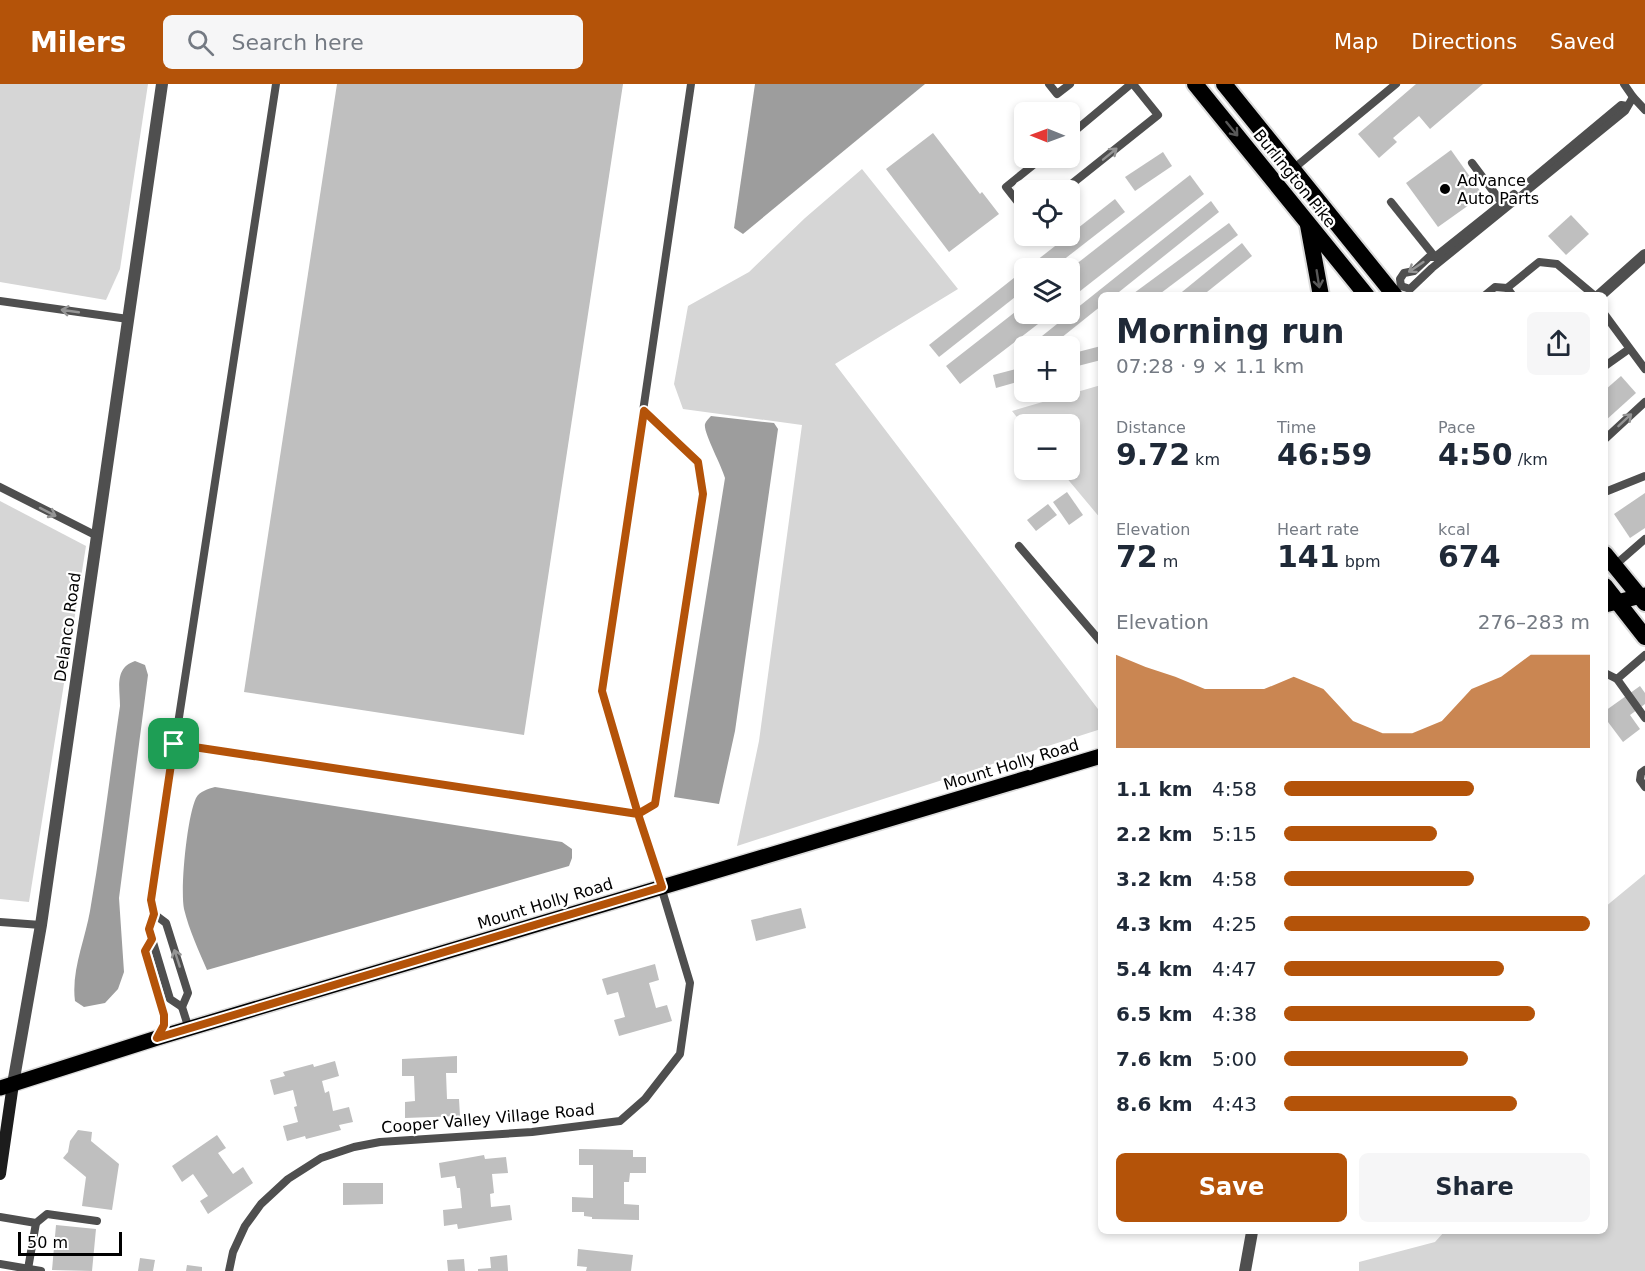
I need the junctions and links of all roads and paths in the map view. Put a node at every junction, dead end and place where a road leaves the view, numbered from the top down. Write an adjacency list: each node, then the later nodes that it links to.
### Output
1 (162, 84): 37 (street, Delanco Road)
2 (276, 84): 59 (lane)
3 (691, 84): 42 (lane, Cooper Valley Village Road)
4 (1049, 84): 5 (lane)
5 (1070, 84)
6 (1132, 84): 14 (lane); 19 (lane, one-way to 6)
7 (1195, 84): 24 (highway, Burlington Pike, one-way to 24)
8 (1225, 84): 17 (highway, Burlington Pike)
9 (1396, 84): 17 (lane)
10 (1624, 84): 11 (lane)
11 (1633, 97): 12 (lane); 13 (lane)
12 (1627, 106): 23 (lane); 28 (lane)
13 (1645, 110)
14 (1080, 127)
15 (1472, 163): 23 (lane)
16 (1030, 168): 18 (lane)
17 (1293, 169): 28 (highway, Burlington Pike)
18 (1015, 180)
19 (1077, 180)
20 (1014, 181): 21 (lane)
21 (1014, 197)
22 (1391, 202): 26 (lane)
23 (1502, 203): 26 (lane)
24 (1307, 221): 29 (highway, one-way to 29); 30 (highway, Burlington Pike)
25 (1645, 255): 34 (street)
26 (1435, 257): 28 (lane, one-way to 28)
27 (1507, 288): 31 (lane); 32 (lane); 33 (lane)
28 (1396, 291)
29 (1320, 292)
30 (1364, 292)
31 (1489, 292)
32 (1510, 292)
33 (1592, 292)
34 (1602, 292)
35 (0, 301): 37 (lane, one-way to 35)
36 (1608, 319): 38 (lane)
37 (128, 320): 47 (street, Delanco Road)
38 (1629, 349): 39 (lane); 40 (lane)
39 (1608, 364)
40 (1645, 369)
41 (1645, 402): 43 (lane, one-way to 41)
42 (644, 411): 63 (lane, Cooper Valley Village Road); 63 (lane)
43 (1608, 435)
44 (1645, 476): 46 (lane)
45 (0, 487): 47 (lane, one-way to 47)
46 (1608, 491)
47 (97, 536): 67 (street, Delanco Road)
48 (1645, 539): 50 (lane)
49 (1019, 546): 54 (lane)
50 (1610, 560): 51 (highway)
51 (1643, 598): 52 (main road)
52 (1611, 603): 53 (highway)
53 (1645, 637)
54 (1098, 638)
55 (1645, 655): 57 (lane)
56 (1608, 674): 57 (lane)
57 (1617, 679): 58 (lane)
58 (1645, 718)
59 (174, 744): 63 (lane); 65 (lane)
60 (1098, 757): 64 (main road, Mount Holly Road)
61 (1645, 770): 62 (lane)
62 (1645, 787)
63 (638, 814): 64 (lane, Cooper Valley Village Road)
64 (662, 887): 70 (main road, Mount Holly Road); 81 (lane, Cooper Valley Village Road)
65 (154, 914): 68 (lane); 69 (lane, one-way to 65)
66 (0, 922): 67 (lane)
67 (41, 925): 72 (street, Delanco Road)
68 (152, 939): 69 (lane); 71 (lane)
69 (182, 1007): 70 (lane)
70 (189, 1029): 71 (main road, Mount Holly Road)
71 (157, 1038): 72 (main road, Mount Holly Road)
72 (7, 1086): 73 (main road, Delanco Road)
73 (0, 1173)
74 (0, 1217): 76 (lane)
75 (97, 1221): 76 (lane)
76 (36, 1223): 79 (lane)
77 (1252, 1234): 82 (street)
78 (0, 1264): 79 (lane)
79 (28, 1269): 80 (lane)
80 (41, 1271)
81 (229, 1271)
82 (1245, 1271)

